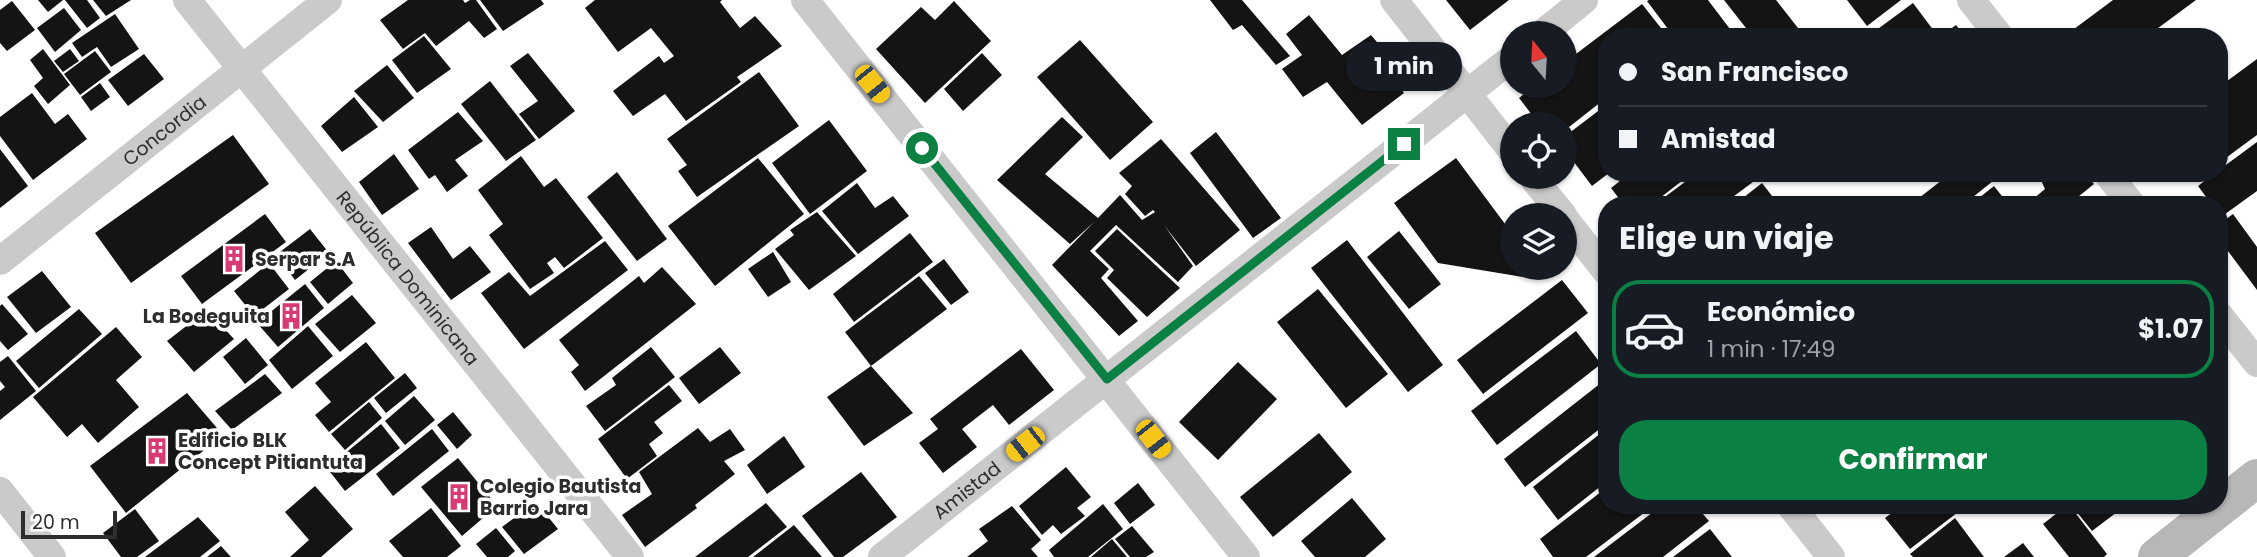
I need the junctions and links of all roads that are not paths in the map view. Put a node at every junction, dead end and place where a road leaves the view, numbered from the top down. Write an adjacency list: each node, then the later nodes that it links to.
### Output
1 (187, 0): 10 (street, República Dominicana)
2 (328, 0): 10 (street, Concordia)
3 (805, 0): 22 (street)
4 (1394, 0): 11 (street)
5 (1584, 0): 7 (street)
6 (1971, 0): 8 (street)
7 (1558, 21)
8 (1993, 28)
9 (1500, 68): 11 (street, Amistad)
10 (242, 69): 18 (street, Concordia); 29 (street, República Dominicana)
11 (1468, 94): 12 (street); 22 (street, Amistad)
12 (1500, 135)
13 (2114, 182): 15 (street)
14 (1542, 189): 16 (street)
15 (2125, 196)
16 (1553, 203)
17 (1577, 233): 19 (street)
18 (0, 261)
19 (1598, 261)
20 (2228, 326): 21 (street)
21 (2257, 363)
22 (1107, 379): 30 (street, Amistad); 31 (street)
23 (2257, 478): 25 (street)
24 (0, 491): 28 (street)
25 (2228, 501)
26 (1797, 514): 32 (street)
27 (2211, 514): 33 (street)
28 (52, 557)
29 (630, 557)
30 (882, 557)
31 (1246, 557)
32 (1831, 557)
33 (2157, 557)

